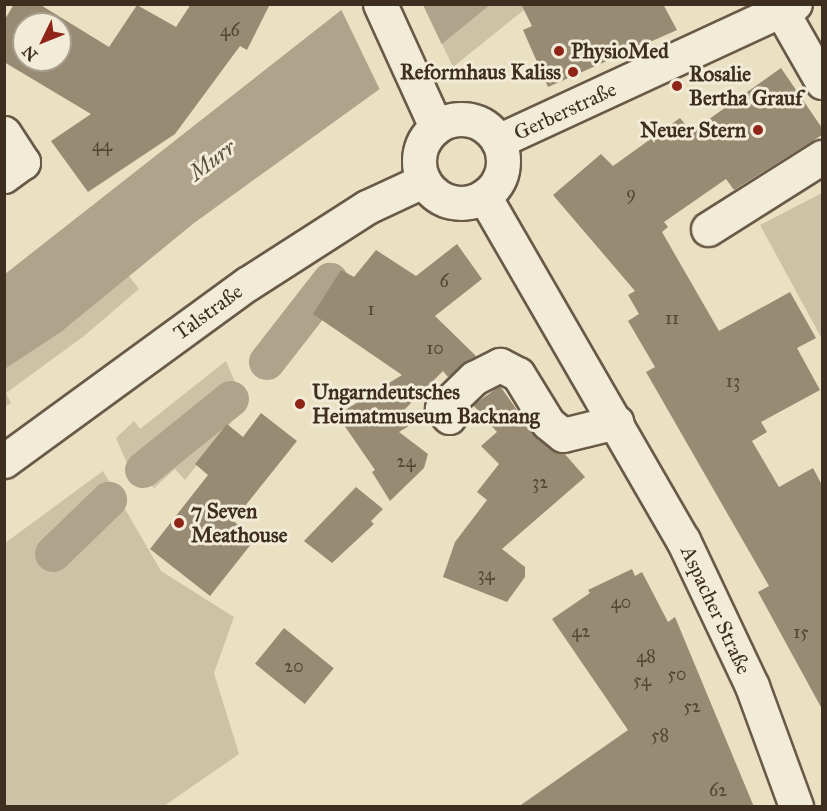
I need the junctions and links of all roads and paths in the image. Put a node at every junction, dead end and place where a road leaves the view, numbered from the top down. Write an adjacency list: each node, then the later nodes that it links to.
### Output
1 (380, 4): 4 (street)
2 (788, 7): 3 (street); 6 (street, Gerberstraße)
3 (822, 82)
4 (436, 127): 6 (street); 9 (street)
5 (4, 133): 8 (street)
6 (498, 141): 10 (street)
7 (822, 157): 11 (street)
8 (4, 176)
9 (423, 181): 10 (street); 14 (street, Talstraße)
10 (484, 196): 13 (street, Aspacher Straße)
11 (708, 229)
12 (445, 413): 13 (street)
13 (616, 422): 15 (street, Aspacher Straße)
14 (4, 461)
15 (796, 807)

